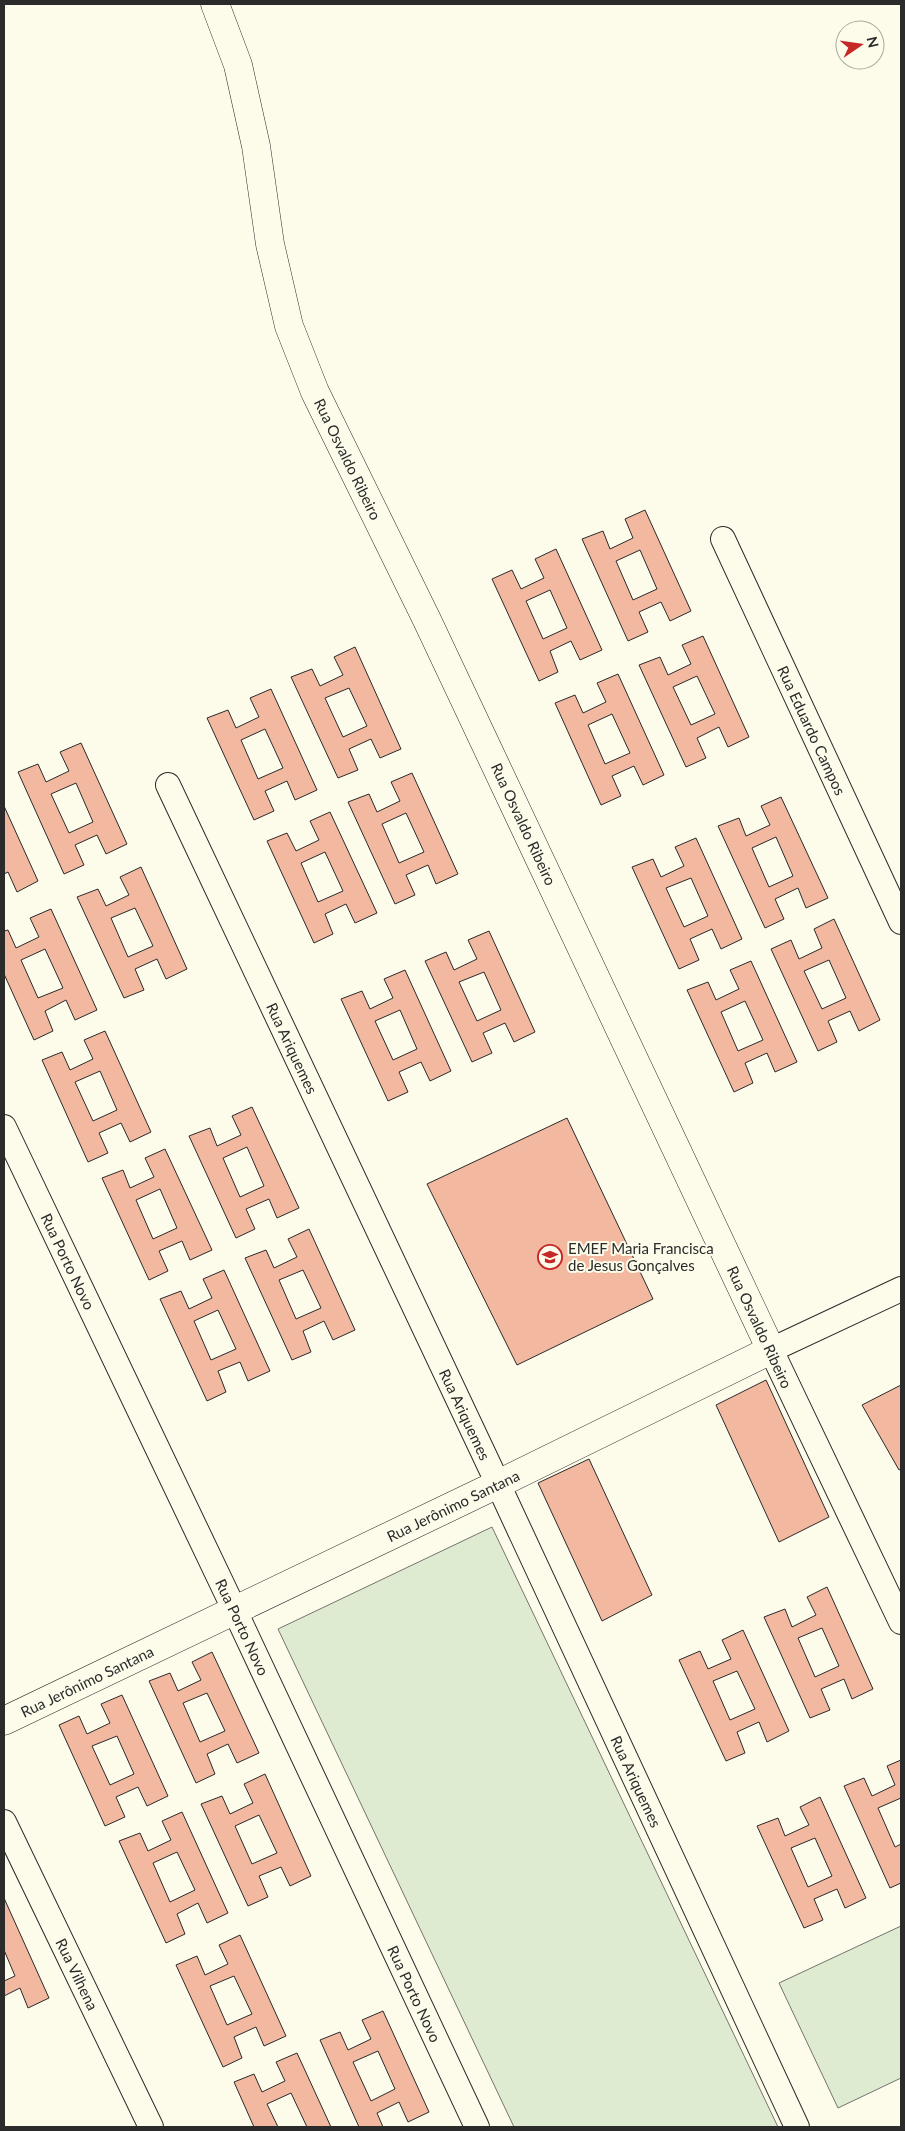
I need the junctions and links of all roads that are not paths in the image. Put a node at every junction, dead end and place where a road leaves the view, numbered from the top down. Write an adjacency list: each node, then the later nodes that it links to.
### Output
1 (215, 4): 7 (street, Rua Osvaldo Ribeiro)
2 (723, 539): 4 (street, Rua Eduardo Campos)
3 (168, 785): 8 (street, Rua Ariquemes)
4 (901, 922)
5 (4, 1127): 9 (street, Rua Porto Novo)
6 (901, 1289): 7 (street, Rua Jerônimo Santana)
7 (771, 1350): 8 (street, Rua Jerônimo Santana); 10 (street, Rua Osvaldo Ribeiro)
8 (498, 1484): 9 (street, Rua Jerônimo Santana); 15 (street, Rua Ariquemes)
9 (235, 1611): 11 (street, Rua Jerônimo Santana); 14 (street, Rua Porto Novo)
10 (901, 1622)
11 (4, 1721)
12 (4, 1822): 13 (street, Rua Vilhena)
13 (151, 2127)
14 (477, 2127)
15 (797, 2127)

